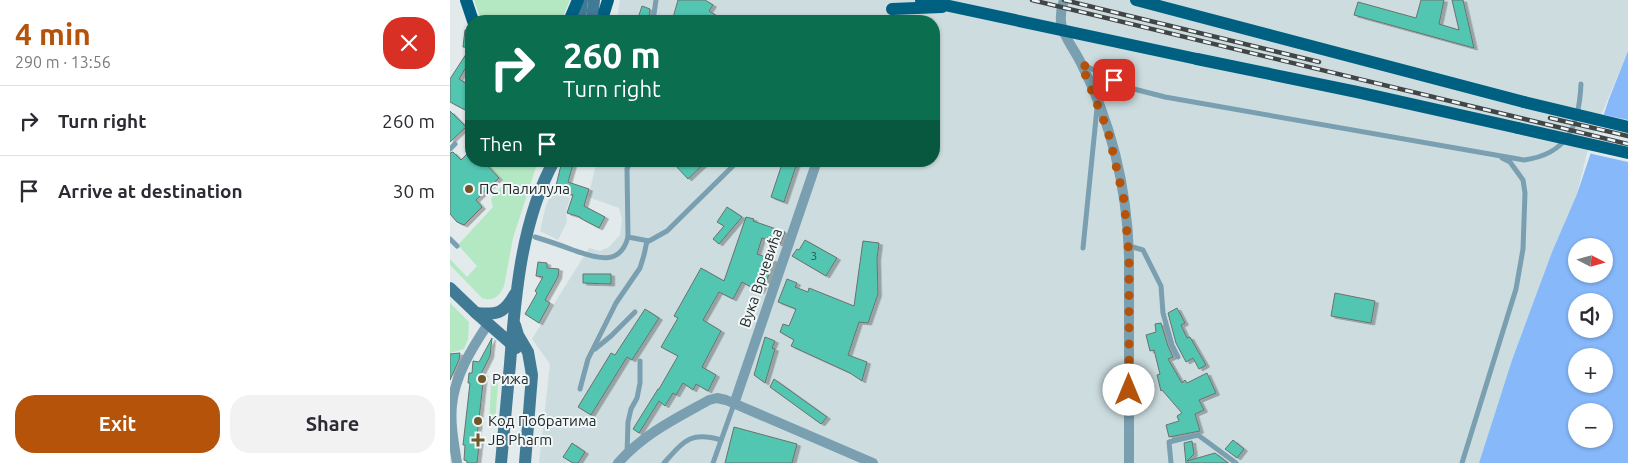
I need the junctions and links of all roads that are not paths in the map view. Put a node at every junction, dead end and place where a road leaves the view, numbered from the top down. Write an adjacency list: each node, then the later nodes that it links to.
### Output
1 (466, 0): 12 (main road)
2 (578, 0): 13 (main road)
3 (582, 0): 14 (main road)
4 (594, 0): 15 (main road)
5 (607, 0): 16 (main road)
6 (656, 0): 17 (lane)
7 (921, 0): 10 (main road, bridge)
8 (1064, 0): 18 (street)
9 (1136, 0): 21 (main road, bridge)
10 (954, 7): 11 (main road, bridge); 24 (main road, bridge)
11 (892, 9)
12 (471, 15)
13 (572, 15)
14 (581, 15)
15 (593, 15)
16 (603, 15)
17 (654, 15)
18 (1081, 64): 20 (street); 25 (lane)
19 (1581, 84): 25 (lane)
20 (1098, 102): 35 (street); 36 (lane)
21 (1628, 127)
22 (455, 144): 23 (lane)
23 (450, 149)
24 (1628, 154)
25 (1500, 156): 63 (lane)
26 (550, 167): 30 (main road)
27 (628, 167): 31 (lane)
28 (732, 167): 33 (lane)
29 (815, 167): 49 (street, Вука Врчевића)
30 (531, 235): 31 (lane); 38 (main road)
31 (628, 237): 33 (lane)
32 (450, 239): 34 (lane)
33 (647, 241): 44 (lane)
34 (456, 246)
35 (1129, 246): 45 (lane); 60 (street)
36 (1083, 248)
37 (450, 288): 40 (main road)
38 (517, 290): 40 (main road); 41 (main road)
39 (635, 312): 44 (lane)
40 (476, 313): 42 (main road)
41 (514, 320): 43 (main road); 47 (main road)
42 (488, 324): 43 (main road); 50 (street)
43 (512, 344): 47 (main road); 54 (main road)
44 (592, 351): 48 (lane)
45 (1178, 357)
46 (640, 362): 52 (lane)
47 (531, 364): 55 (main road)
48 (580, 389)
49 (734, 404): 51 (lane); 52 (street); 59 (street)
50 (452, 436): 53 (street)
51 (721, 440): 57 (lane); 58 (lane)
52 (627, 453): 56 (street)
53 (457, 463)
54 (501, 463)
55 (525, 463)
56 (618, 463)
57 (664, 463)
58 (713, 463)
59 (872, 463)
60 (1129, 463)
61 (1171, 463): 62 (lane)
62 (1236, 463)
63 (1462, 463)

